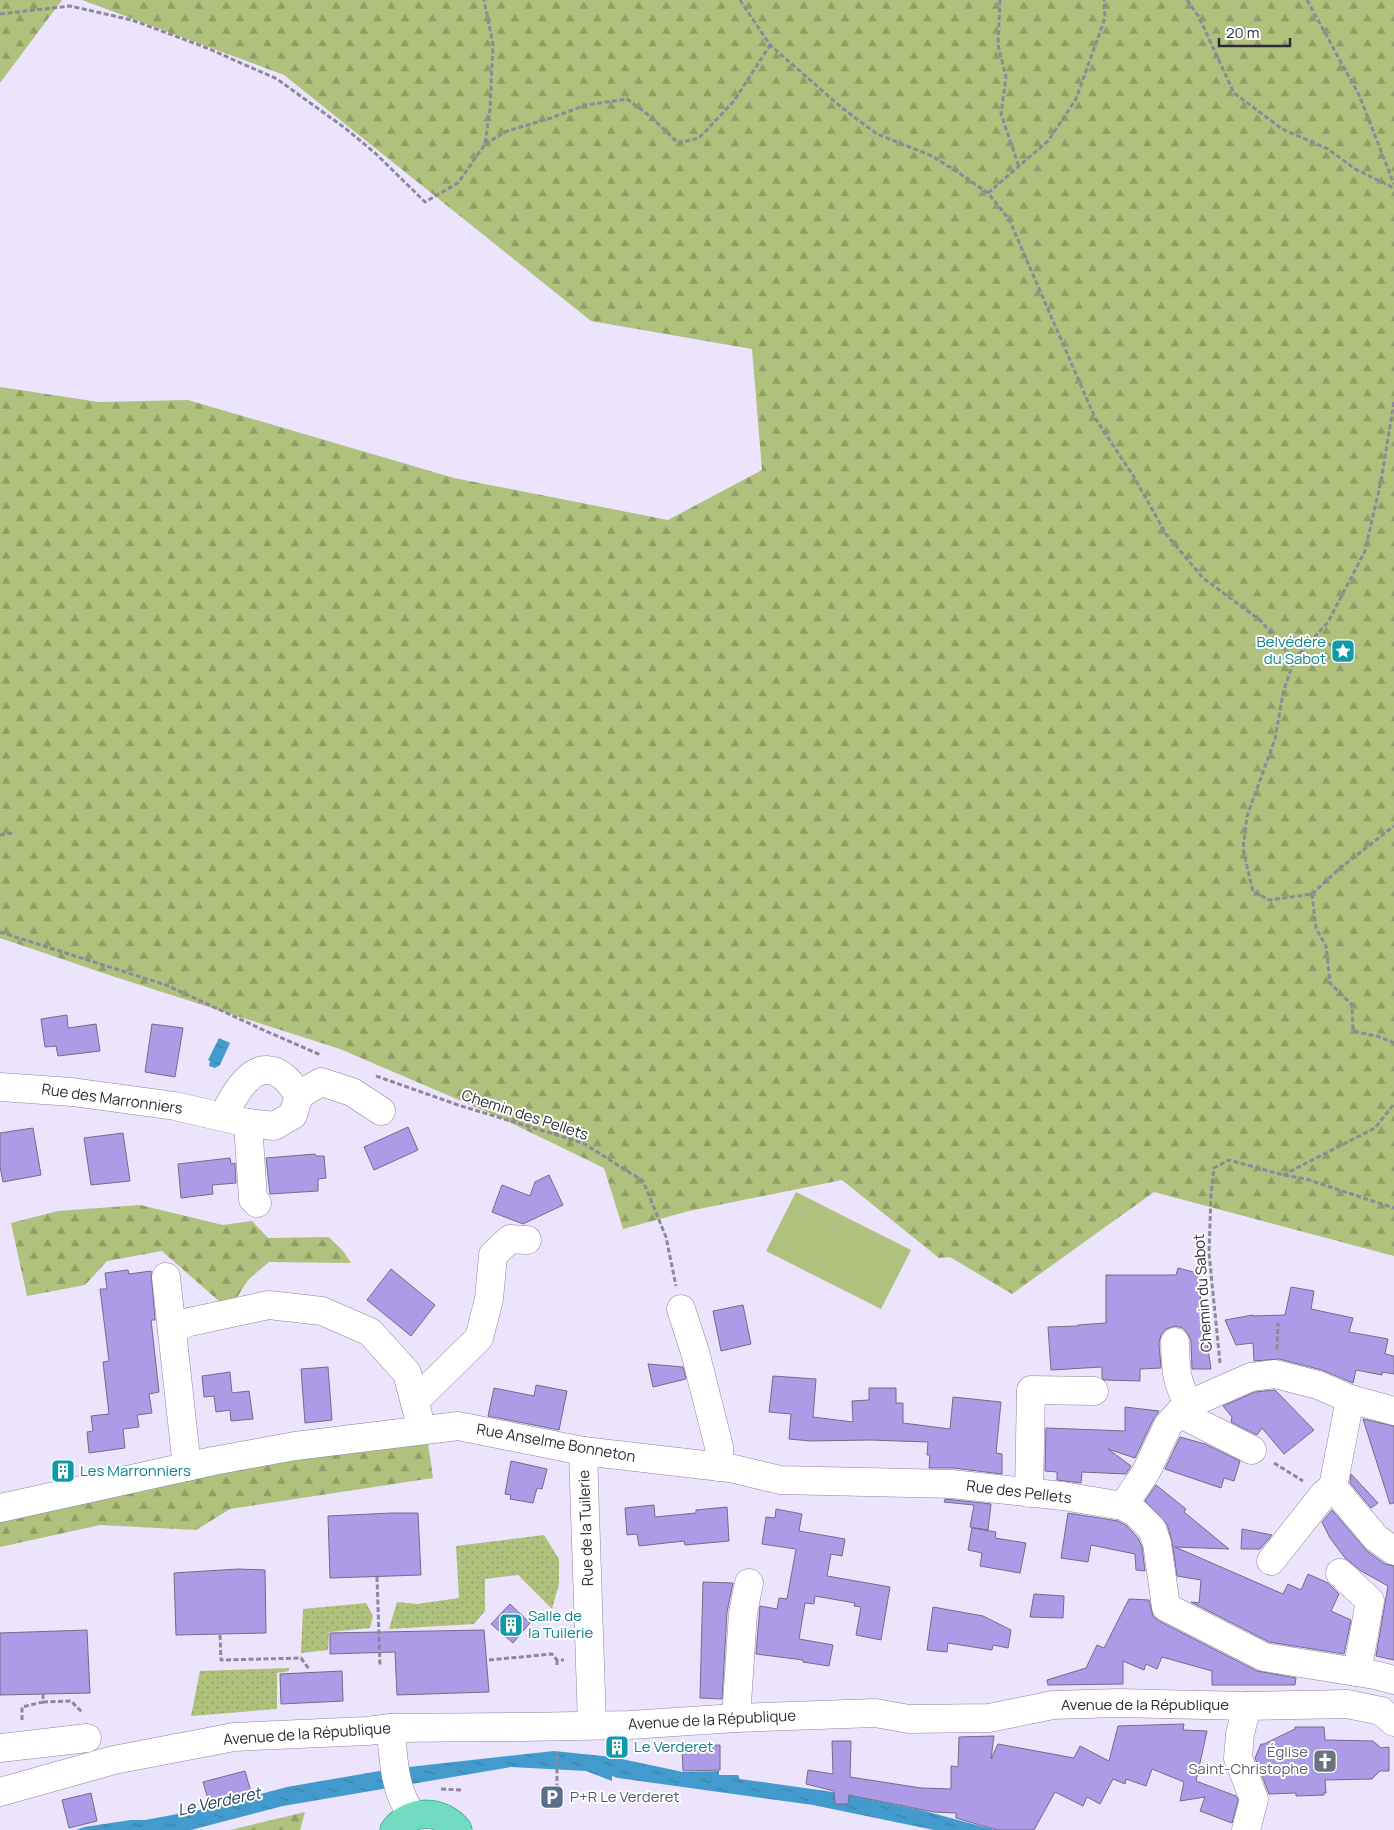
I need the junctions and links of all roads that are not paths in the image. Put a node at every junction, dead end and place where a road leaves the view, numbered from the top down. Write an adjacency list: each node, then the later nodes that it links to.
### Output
1 (317, 1079): 3 (street); 4 (street, Rue des Marronniers); 4 (street)
2 (0, 1087): 4 (street, Rue des Marronniers)
3 (381, 1112)
4 (235, 1120): 5 (street)
5 (257, 1203)
6 (527, 1240): 13 (street)
7 (166, 1277): 9 (street)
8 (681, 1309): 20 (street)
9 (172, 1330): 13 (street); 19 (street)
10 (1175, 1342): 14 (street)
11 (1094, 1391): 22 (street)
12 (1350, 1399): 14 (street); 15 (street); 21 (street)
13 (415, 1401): 16 (street)
14 (1184, 1409): 17 (street); 23 (street)
15 (1394, 1411)
16 (422, 1430): 18 (street, Rue Anselme Bonneton); 19 (street, Rue Anselme Bonneton)
17 (1252, 1450)
18 (583, 1451): 20 (street, Rue Anselme Bonneton); 34 (street, Rue de la Tuilerie)
19 (187, 1467): 24 (street, Rue Anselme Bonneton)
20 (720, 1467): 22 (street, Rue des Pellets)
21 (1320, 1485): 25 (street); 26 (street)
22 (1029, 1493): 23 (street, Rue des Pellets)
23 (1123, 1506): 29 (street, Rue des Pellets)
24 (0, 1508)
25 (1394, 1551)
26 (1271, 1561)
27 (1340, 1573): 29 (street)
28 (749, 1583): 33 (street)
29 (1357, 1672): 30 (street, Rue des Pellets)
30 (1394, 1682): 32 (street, Rue des Pellets)
31 (1247, 1706): 32 (street, Avenue de la République); 33 (street, Avenue de la République); 41 (street)
32 (1387, 1717)
33 (736, 1718): 34 (street, Avenue de la République)
34 (592, 1726): 35 (street, Avenue de la République)
35 (391, 1728): 38 (street, Avenue de la République); 39 (street)
36 (87, 1738): 37 (street)
37 (11, 1747)
38 (0, 1792)
39 (403, 1813): 40 (main road)
40 (458, 1830)
41 (1246, 1830)

